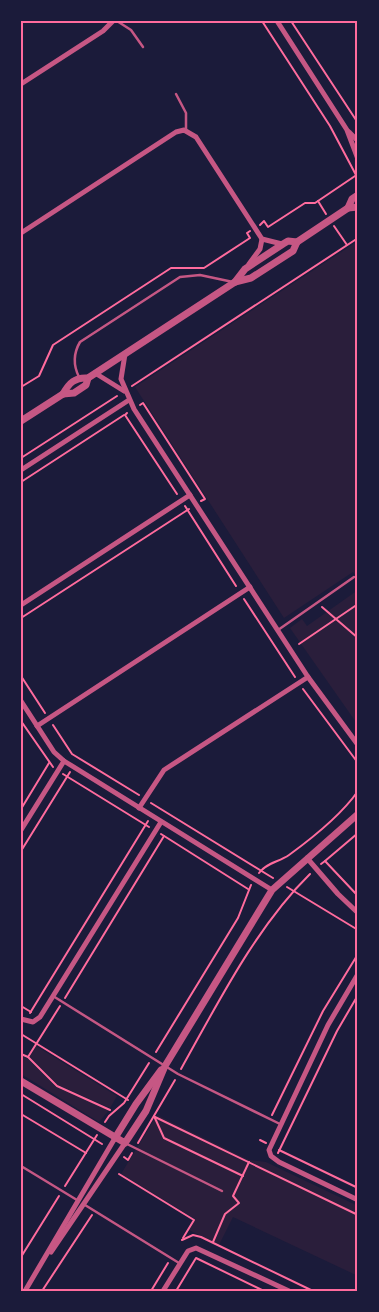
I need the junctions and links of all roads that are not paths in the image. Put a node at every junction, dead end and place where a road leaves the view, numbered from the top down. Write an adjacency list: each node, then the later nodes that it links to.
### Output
1 (115, 21): 3 (lane); 4 (street)
2 (277, 21): 7 (street)
3 (143, 48)
4 (21, 84)
5 (176, 94): 6 (lane)
6 (186, 130): 13 (street); 14 (street)
7 (347, 130): 8 (street); 9 (street)
8 (358, 141)
9 (358, 159)
10 (358, 195): 12 (street)
11 (358, 207): 12 (street)
12 (348, 208): 15 (street)
13 (21, 233)
14 (262, 239): 16 (street); 17 (street)
15 (297, 242): 16 (street); 18 (street)
16 (283, 244): 17 (street)
17 (245, 270): 18 (street)
18 (235, 282): 19 (street); 21 (lane)
19 (125, 354): 20 (street); 23 (street)
20 (95, 373): 22 (street); 23 (street)
21 (79, 377): 22 (street); 24 (street)
22 (88, 378): 24 (street)
23 (124, 391): 25 (street)
24 (62, 394): 26 (street)
25 (129, 400): 27 (street); 28 (street)
26 (21, 421)
27 (21, 470)
28 (190, 495): 30 (street); 31 (street)
29 (354, 577): 32 (lane)
30 (250, 587): 32 (street); 35 (street)
31 (21, 605)
32 (278, 630): 33 (street)
33 (308, 677): 36 (street); 38 (street)
34 (21, 701): 35 (street)
35 (37, 726): 37 (street)
36 (358, 745)
37 (64, 762): 38 (street); 41 (street)
38 (139, 808): 40 (street)
39 (358, 814): 42 (street)
40 (161, 822): 43 (street); 46 (street)
41 (21, 830)
42 (307, 858): 43 (street); 44 (street)
43 (272, 890): 48 (street)
44 (358, 913)
45 (358, 974): 50 (street)
46 (54, 996): 47 (street); 48 (lane)
47 (23, 1020)
48 (165, 1066): 50 (lane); 51 (street); 52 (street)
49 (21, 1080): 51 (street)
50 (280, 1124): 56 (street)
51 (115, 1138): 52 (street); 55 (street)
52 (125, 1143): 54 (lane); 57 (street)
53 (21, 1166): 55 (lane)
54 (222, 1190)
55 (77, 1200): 58 (street)
56 (358, 1200)
57 (85, 1205): 58 (street); 59 (lane)
58 (44, 1261): 60 (street)
59 (180, 1264): 61 (street); 62 (street)
60 (26, 1291)
61 (163, 1291)
62 (289, 1291)

